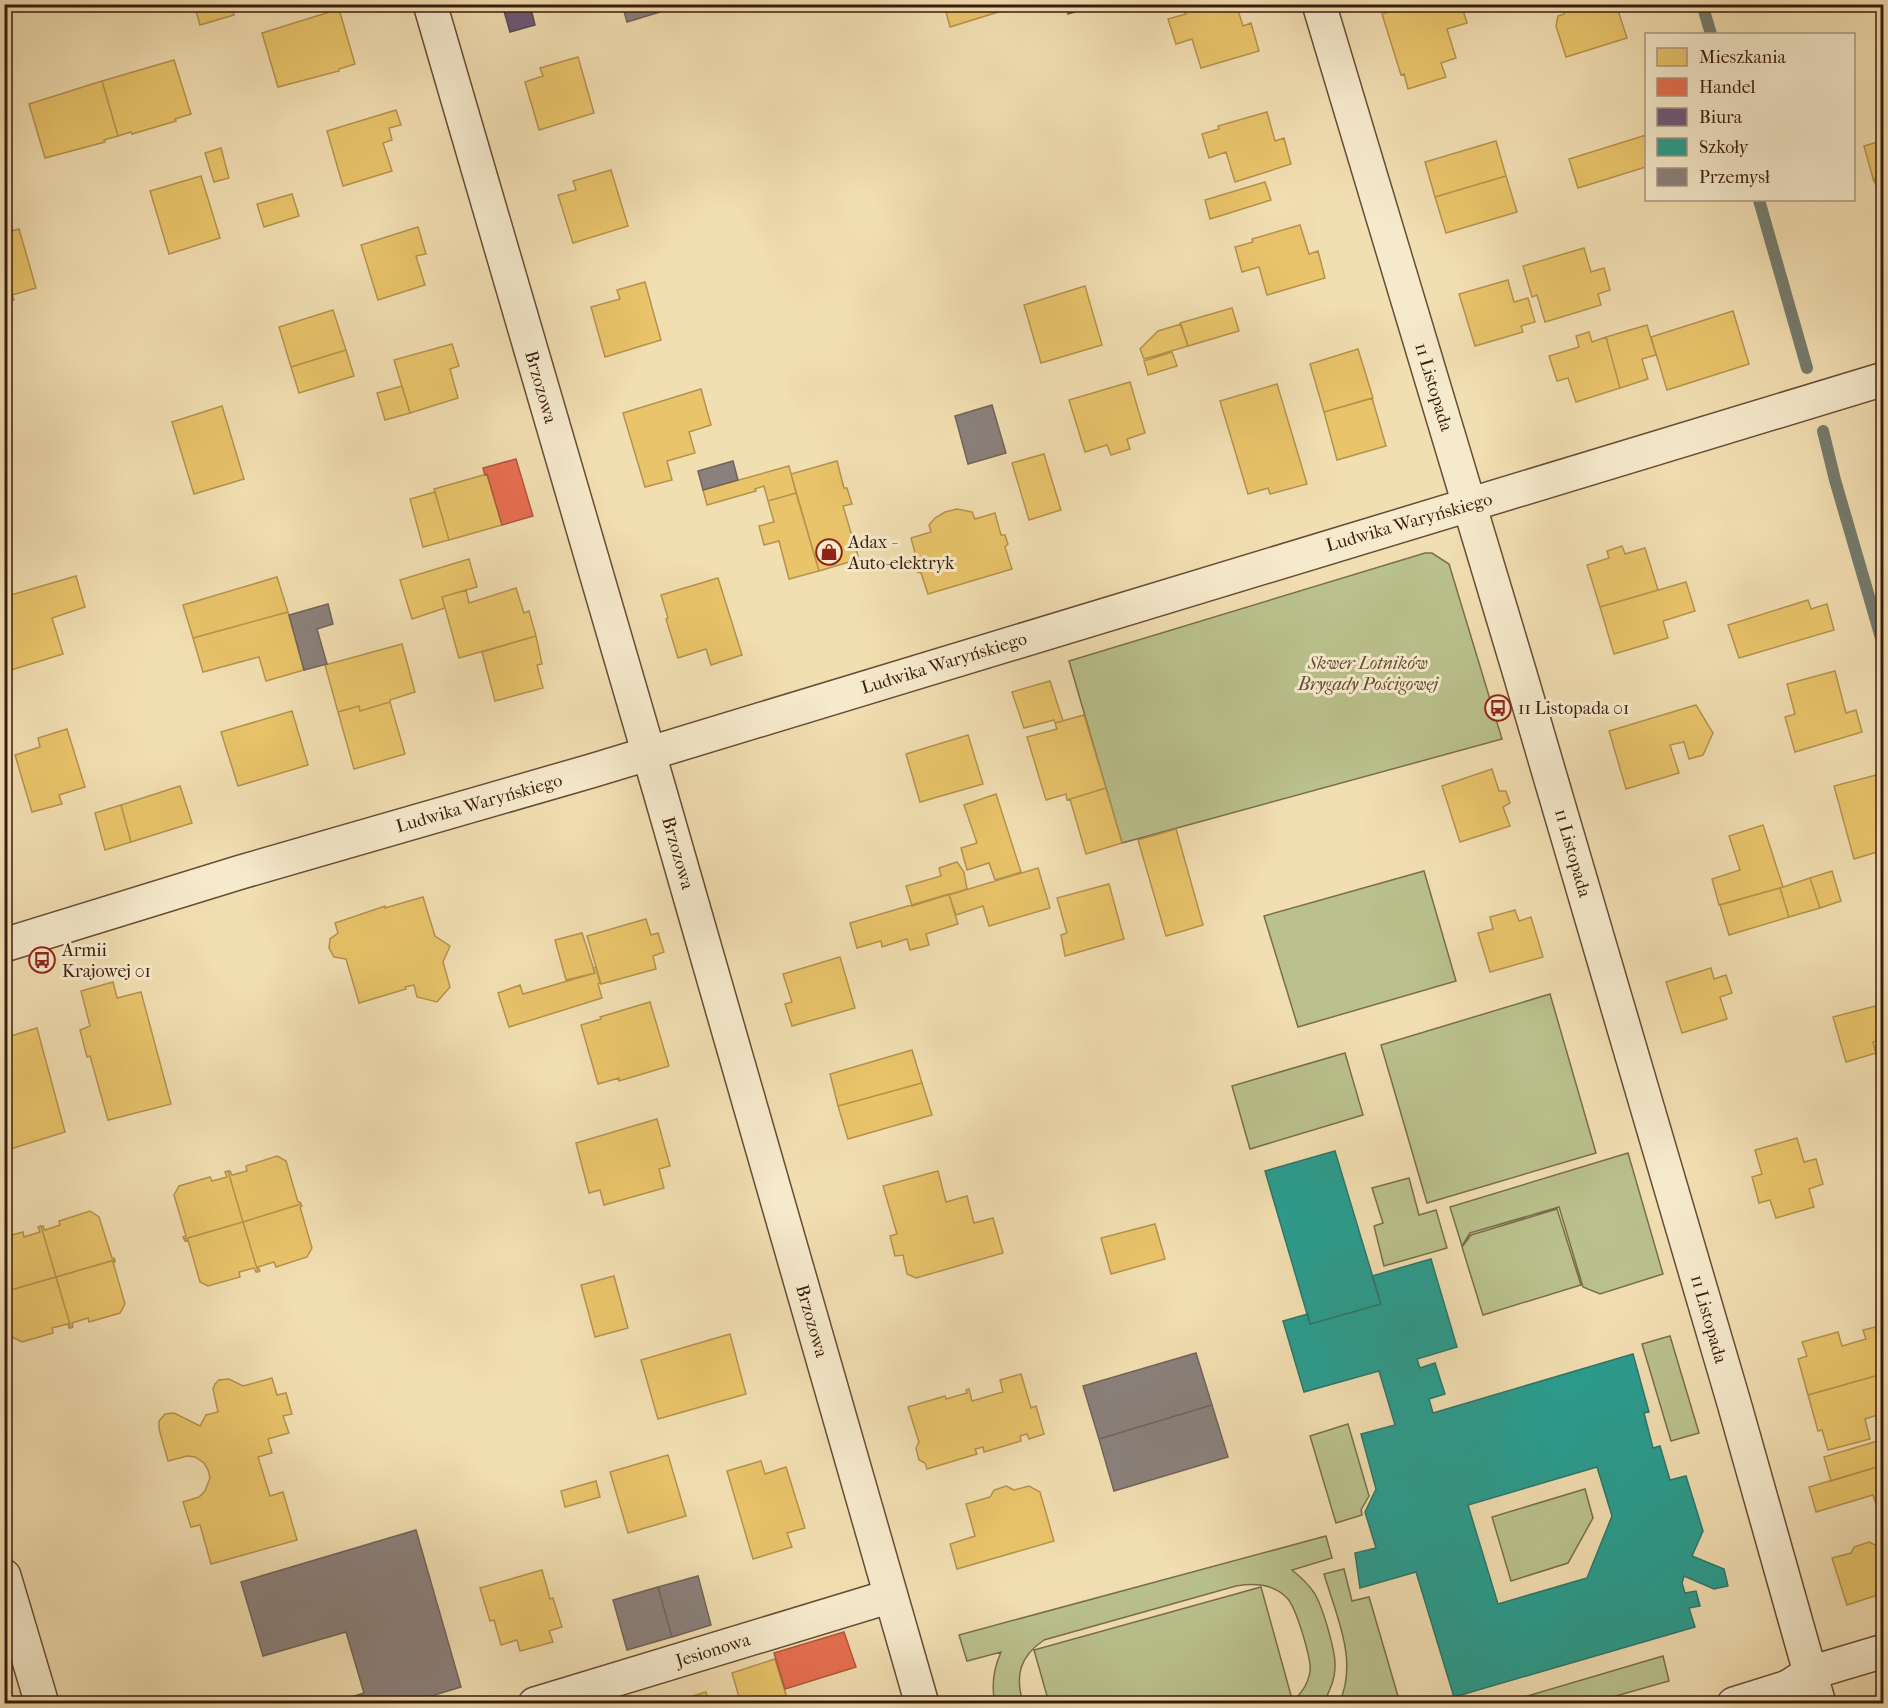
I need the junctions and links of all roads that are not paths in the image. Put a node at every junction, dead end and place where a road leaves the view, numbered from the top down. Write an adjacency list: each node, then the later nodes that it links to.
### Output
1 (430, 4): 5 (street, Brzozowa)
2 (1319, 4): 4 (street, 11 Listopada)
3 (1884, 379): 4 (street, Ludwika Waryńskiego)
4 (1470, 505): 5 (street, Ludwika Waryńskiego); 10 (street, 11 Listopada)
5 (649, 753): 6 (street, Ludwika Waryńskiego); 8 (street, Brzozowa)
6 (4, 945)
7 (4, 1576): 11 (street)
8 (891, 1596): 12 (street, Jesionowa); 13 (street, Brzozowa)
9 (1884, 1651): 10 (street)
10 (1815, 1688): 14 (street)
11 (42, 1704)
12 (535, 1704)
13 (922, 1704)
14 (1734, 1704)

